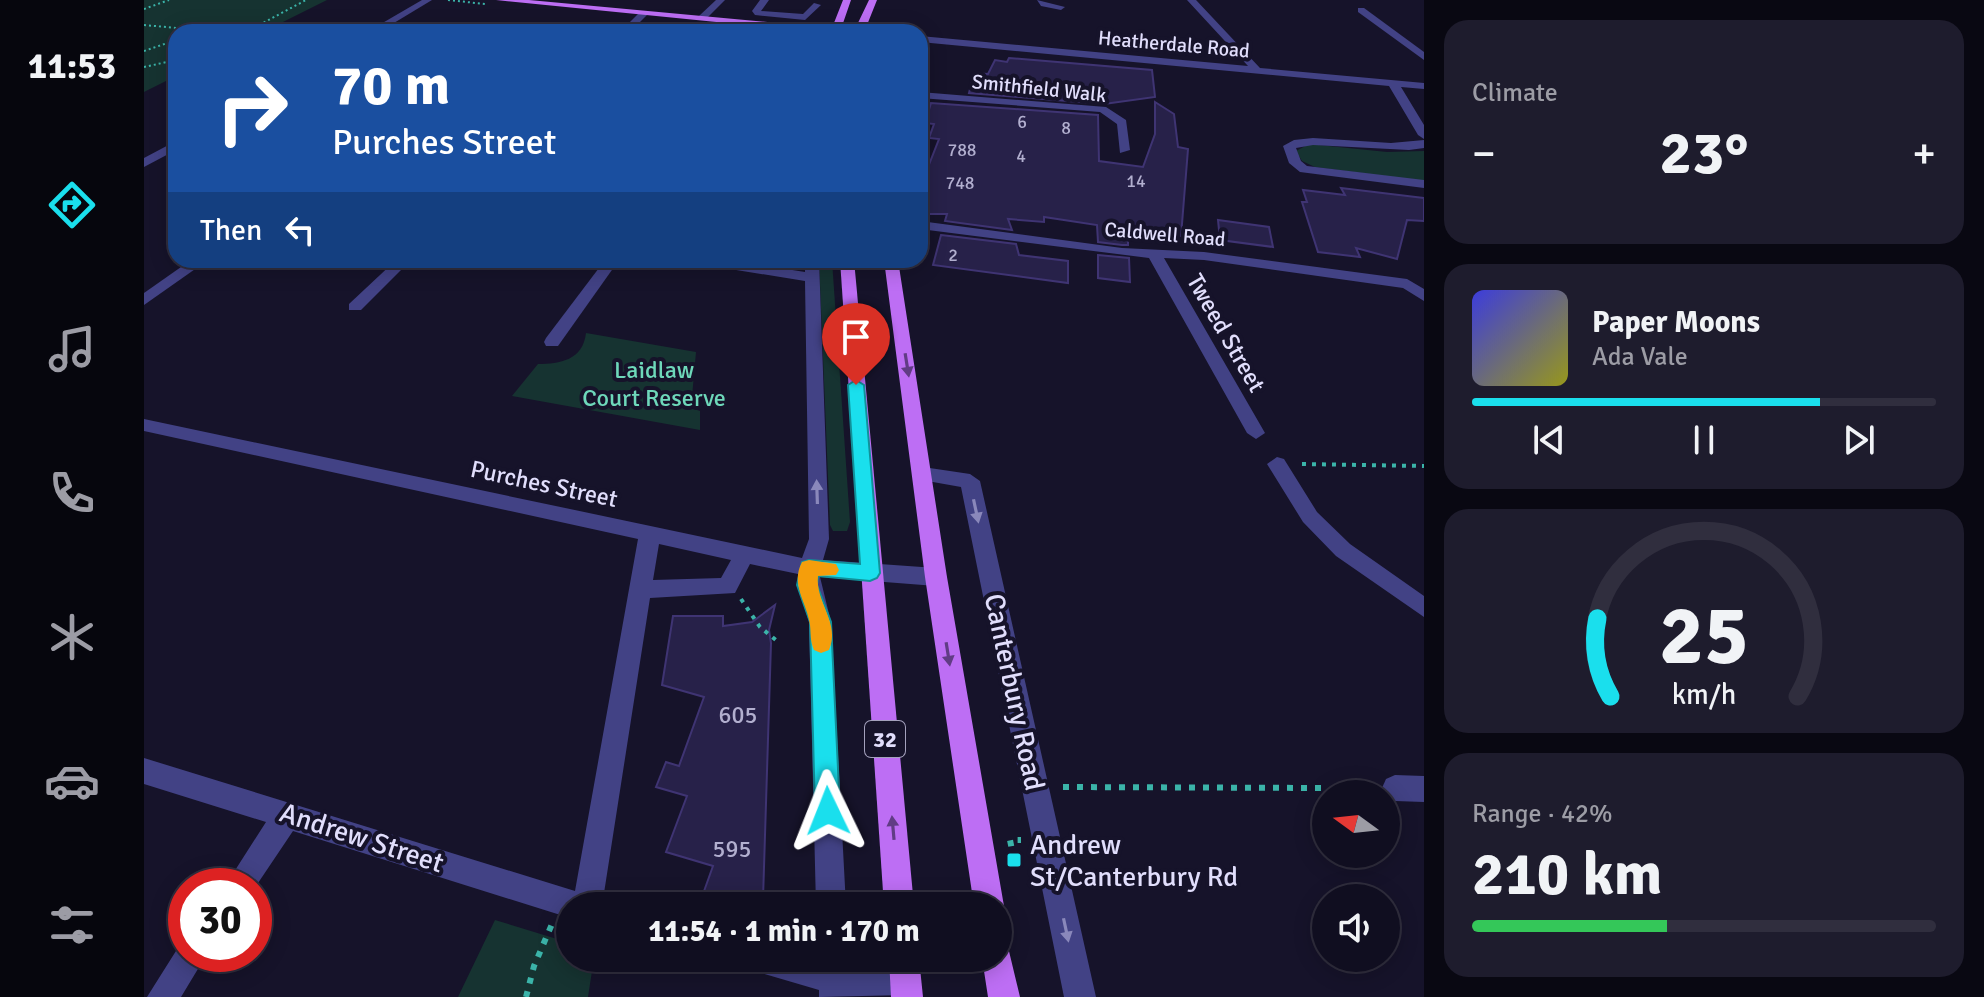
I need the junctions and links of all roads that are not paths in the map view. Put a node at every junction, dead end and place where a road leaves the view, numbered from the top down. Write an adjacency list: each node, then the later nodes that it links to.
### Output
1 (428, 0): 16 (street)
2 (500, 0): 9 (main road)
3 (721, 0): 14 (street)
4 (765, 0): 10 (street)
5 (847, 0): 15 (main road)
6 (873, 0): 21 (main road)
7 (1041, 0): 11 (street)
8 (1191, 0): 24 (street)
9 (548, 2): 13 (main road)
10 (817, 5)
11 (1061, 7)
12 (1361, 10): 23 (street)
13 (644, 13): 14 (main road); 17 (street)
14 (702, 18): 18 (main road)
15 (839, 18): 19 (main road); 20 (main road)
16 (386, 24)
17 (633, 24)
18 (766, 24)
19 (800, 24)
20 (838, 24)
21 (862, 24)
22 (928, 40): 24 (street, Heatherdale Road)
23 (1424, 57)
24 (1257, 70): 25 (street, Heatherdale Road)
25 (1393, 83): 26 (street, Heatherdale Road); 28 (street)
26 (1424, 86)
27 (928, 96): 31 (street, Smithfield Walk)
28 (1424, 135)
29 (1424, 144): 33 (street)
30 (168, 150): 32 (street)
31 (1124, 150)
32 (144, 163)
33 (1424, 184)
34 (928, 226): 35 (street, Caldwell Road)
35 (1155, 255): 42 (street, Caldwell Road); 47 (street, Tweed Street)
36 (190, 268): 43 (street)
37 (396, 268): 44 (street)
38 (606, 268): 45 (street)
39 (811, 268): 52 (street, one-way to 39)
40 (848, 268): 53 (main road, 32)
41 (892, 268): 49 (main road, one-way to 49)
42 (1424, 296)
43 (144, 300)
44 (355, 307)
45 (552, 342)
46 (144, 425): 50 (street, Purches Street)
47 (1256, 433)
48 (1277, 464): 56 (street)
49 (923, 474): 54 (main road); 74 (street, Canterbury Road, one-way to 74)
50 (650, 533): 51 (street, Purches Street); 55 (street)
51 (745, 554): 52 (street, Purches Street); 55 (street)
52 (809, 568): 53 (street, Purches Street); 63 (street)
53 (870, 573): 54 (street, Purches Street); 64 (main road, 32, one-way to 53)
54 (936, 577): 65 (main road, one-way to 65)
55 (641, 589): 62 (street)
56 (1424, 608)
57 (144, 771): 60 (street, Andrew Street)
58 (1400, 788): 59 (street)
59 (1424, 789)
60 (288, 814): 61 (street); 66 (street, Andrew Street)
61 (251, 868)
62 (578, 892)
63 (830, 892)
64 (898, 892)
65 (987, 892)
66 (556, 898)
67 (180, 972): 72 (street)
68 (812, 972): 70 (street)
69 (1000, 972): 73 (main road)
70 (834, 978): 71 (street)
71 (906, 978)
72 (163, 997)
73 (1004, 997)
74 (1080, 997)

